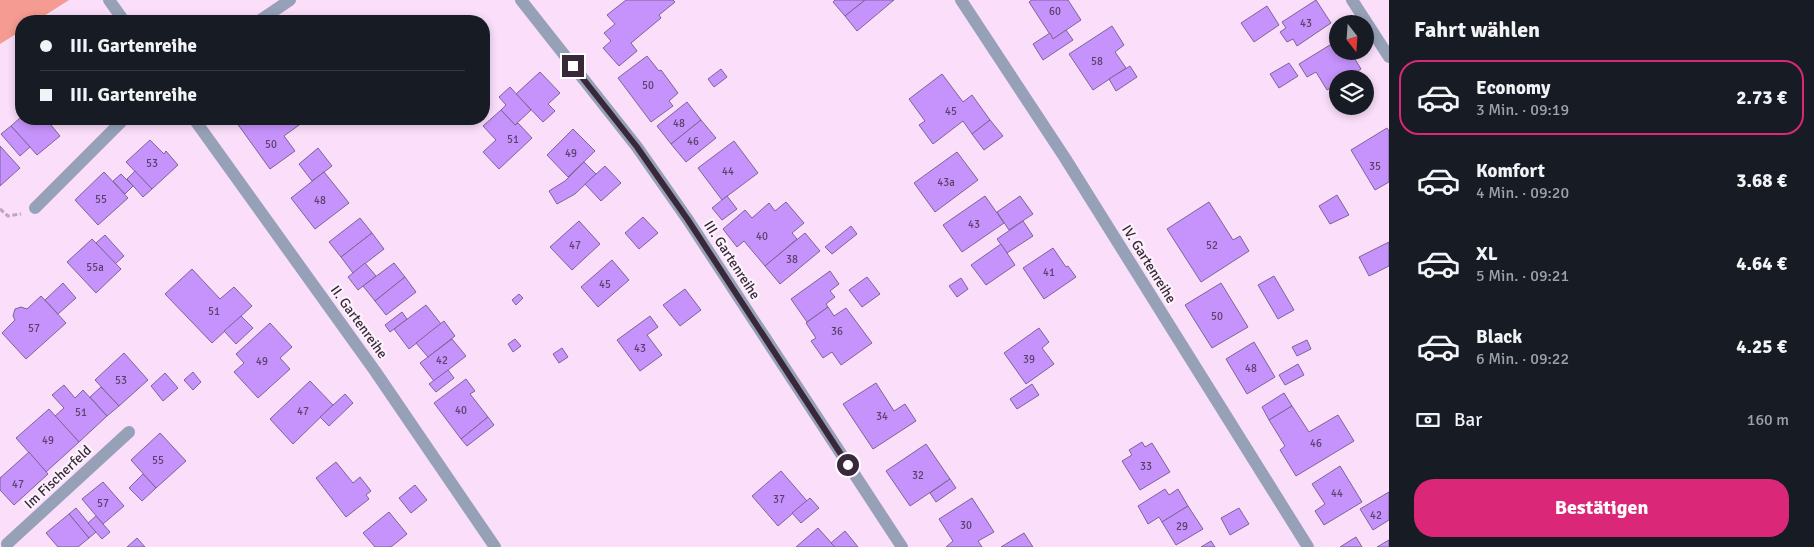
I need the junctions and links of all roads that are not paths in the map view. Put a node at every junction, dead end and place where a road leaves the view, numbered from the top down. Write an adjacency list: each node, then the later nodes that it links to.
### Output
1 (109, 0): 6 (street)
2 (290, 0): 7 (street)
3 (521, 0): 15 (street, III. Gartenreihe)
4 (960, 0): 16 (street, IV. Gartenreihe)
5 (1352, 0): 8 (street)
6 (120, 15)
7 (267, 15)
8 (1389, 56)
9 (118, 125): 11 (street)
10 (198, 125): 14 (street, II. Gartenreihe)
11 (35, 208)
12 (129, 432): 13 (street, Im Fischerfeld)
13 (5, 542)
14 (495, 547)
15 (902, 547)
16 (1308, 547)

